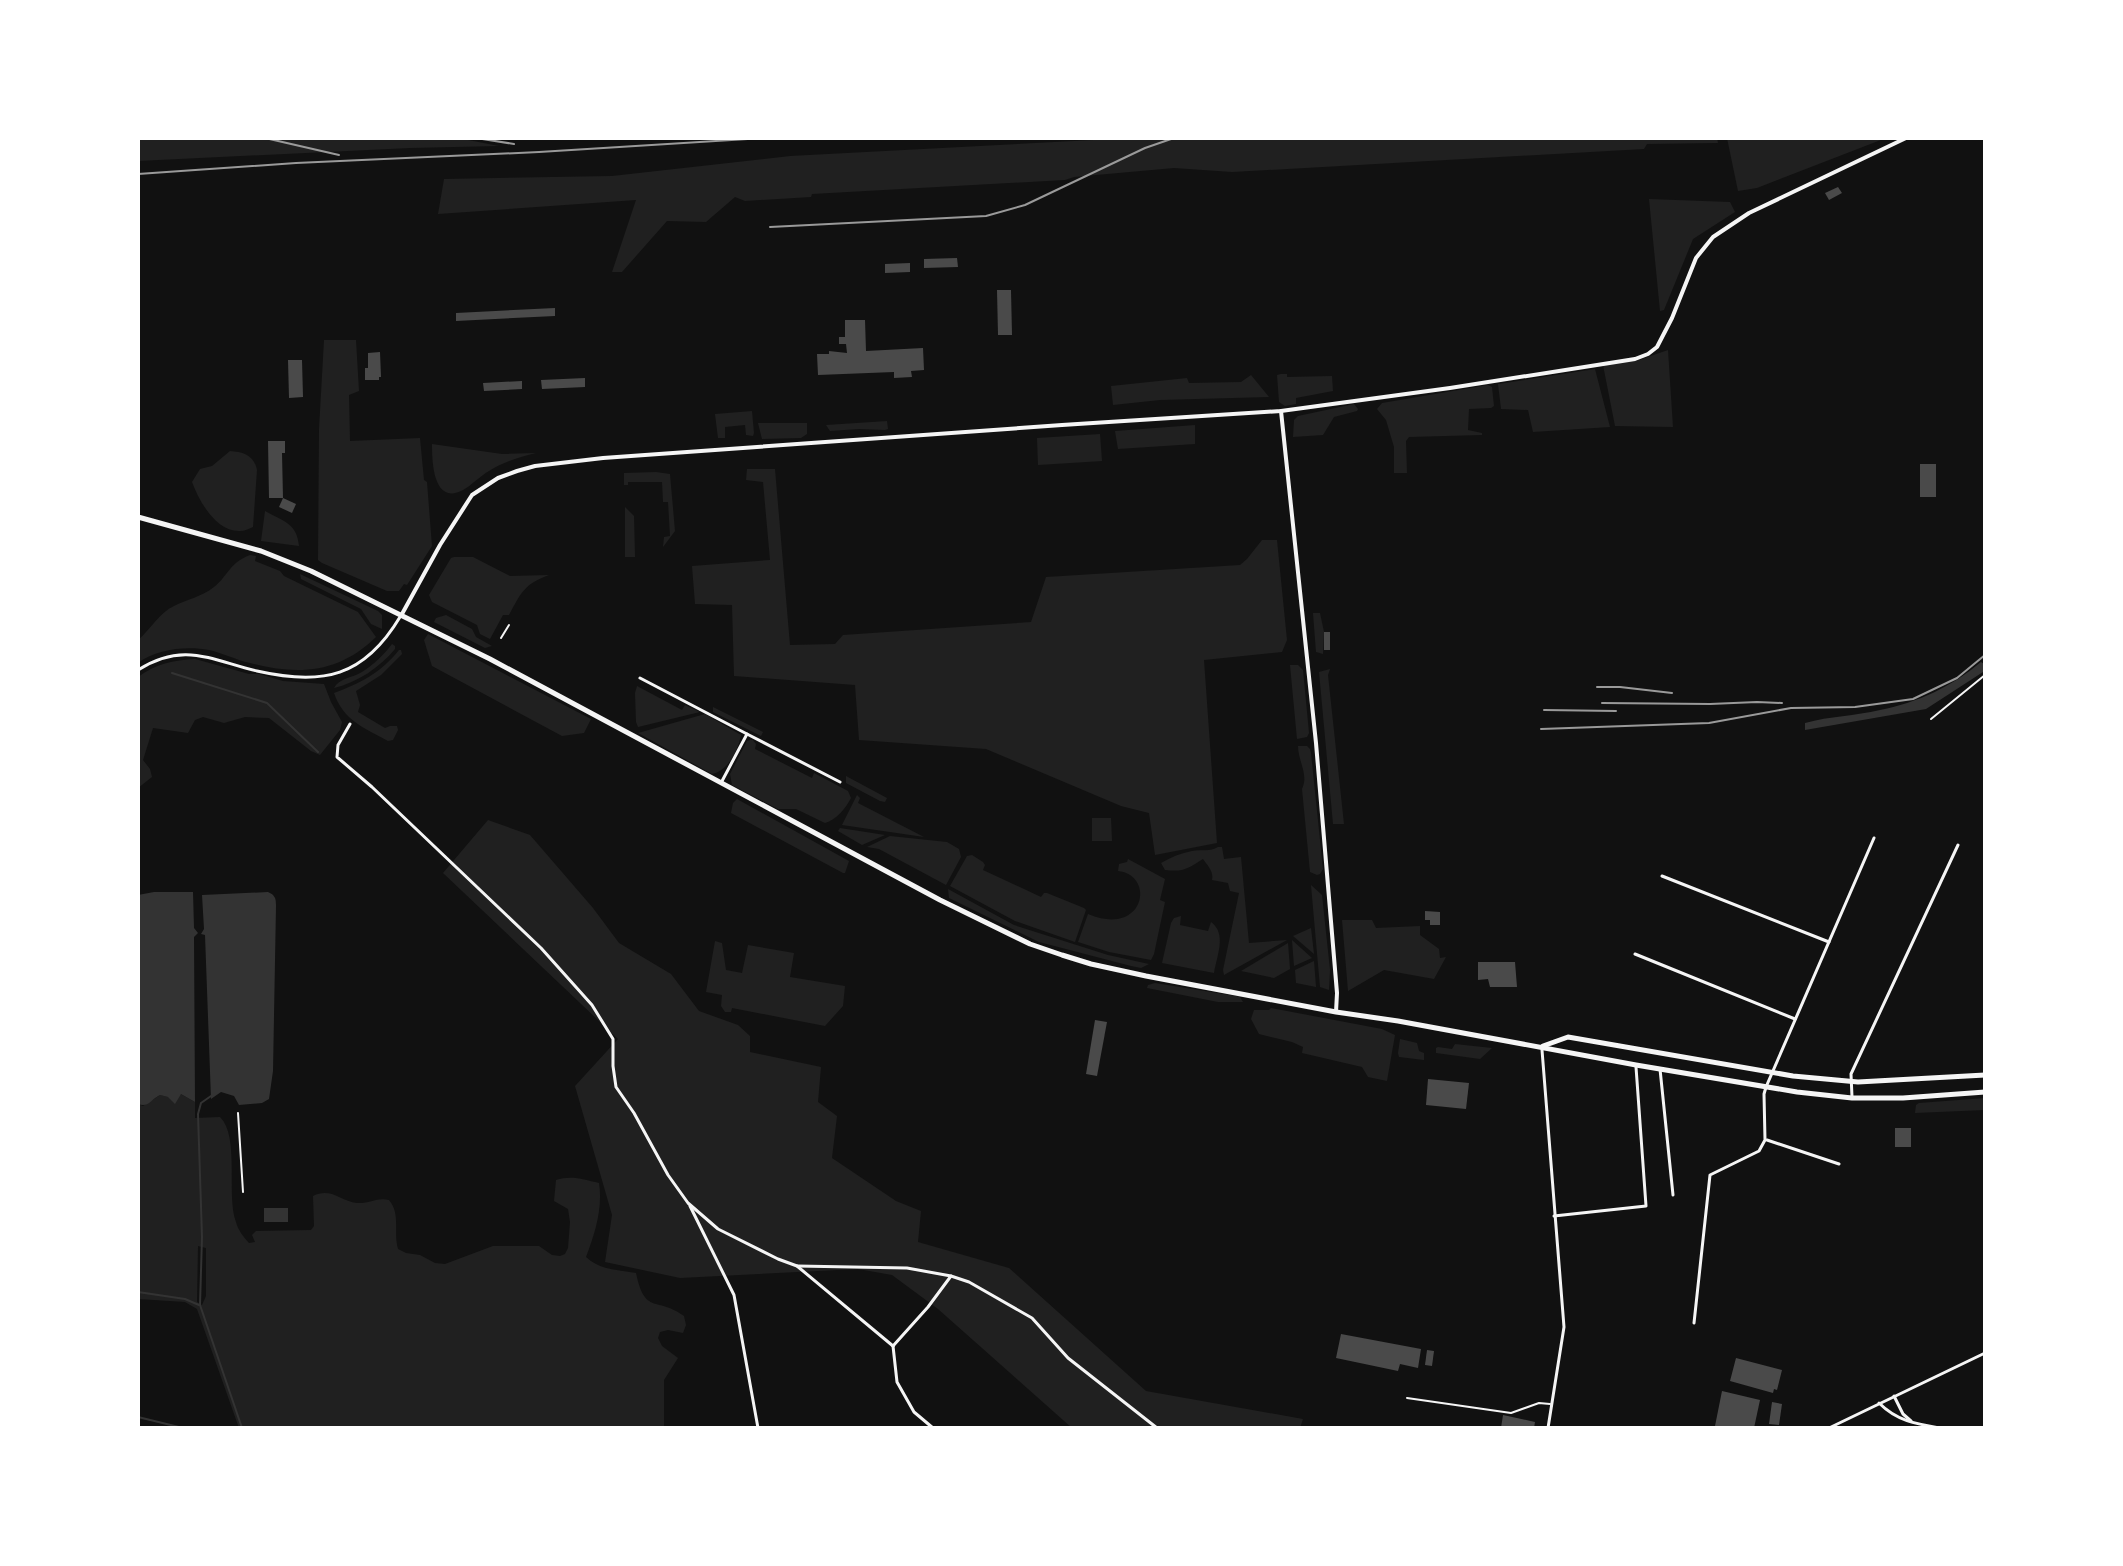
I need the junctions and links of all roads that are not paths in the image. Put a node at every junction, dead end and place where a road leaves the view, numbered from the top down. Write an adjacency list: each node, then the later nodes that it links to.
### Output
1 (1906, 138): 2 (street)
2 (1281, 411): 4 (street); 20 (street)
3 (138, 517): 4 (main road)
4 (402, 614): 7 (street); 14 (main road)
5 (509, 625): 6 (lane)
6 (501, 638)
7 (138, 670)
8 (1985, 675): 10 (lane)
9 (640, 678): 12 (street)
10 (1931, 719)
11 (350, 724): 36 (street)
12 (747, 734): 13 (street); 14 (street)
13 (840, 782)
14 (721, 783): 20 (main road)
15 (1874, 838): 18 (street)
16 (1958, 845): 27 (street)
17 (1662, 876): 18 (street)
18 (1829, 942): 21 (street)
19 (1635, 954): 21 (street)
20 (1336, 1012): 22 (main road)
21 (1796, 1020): 25 (street)
22 (1542, 1047): 23 (main road); 25 (main road); 37 (street)
23 (1636, 1065): 24 (main road); 37 (street)
24 (1660, 1069): 28 (main road); 35 (street)
25 (1772, 1072): 27 (main road); 28 (street)
26 (1985, 1075): 27 (main road)
27 (1851, 1082): 30 (street)
28 (1766, 1087): 30 (main road); 32 (street)
29 (1985, 1092): 30 (main road)
30 (1852, 1098)
31 (238, 1113): 34 (lane)
32 (1765, 1140): 33 (street); 40 (street)
33 (1839, 1164)
34 (243, 1192)
35 (1673, 1195)
36 (688, 1203): 38 (street); 48 (street)
37 (1554, 1216): 46 (street)
38 (797, 1266): 39 (street); 41 (street)
39 (951, 1276): 41 (street); 50 (street)
40 (1694, 1323)
41 (893, 1346): 49 (street)
42 (1985, 1353): 43 (street)
43 (1894, 1396): 45 (street); 47 (street)
44 (1407, 1398): 46 (lane)
45 (1879, 1403): 47 (street); 52 (street)
46 (1551, 1404): 51 (street)
47 (1915, 1423): 53 (street)
48 (758, 1428)
49 (933, 1428)
50 (1157, 1428)
51 (1548, 1428)
52 (1829, 1428)
53 (1940, 1428)

